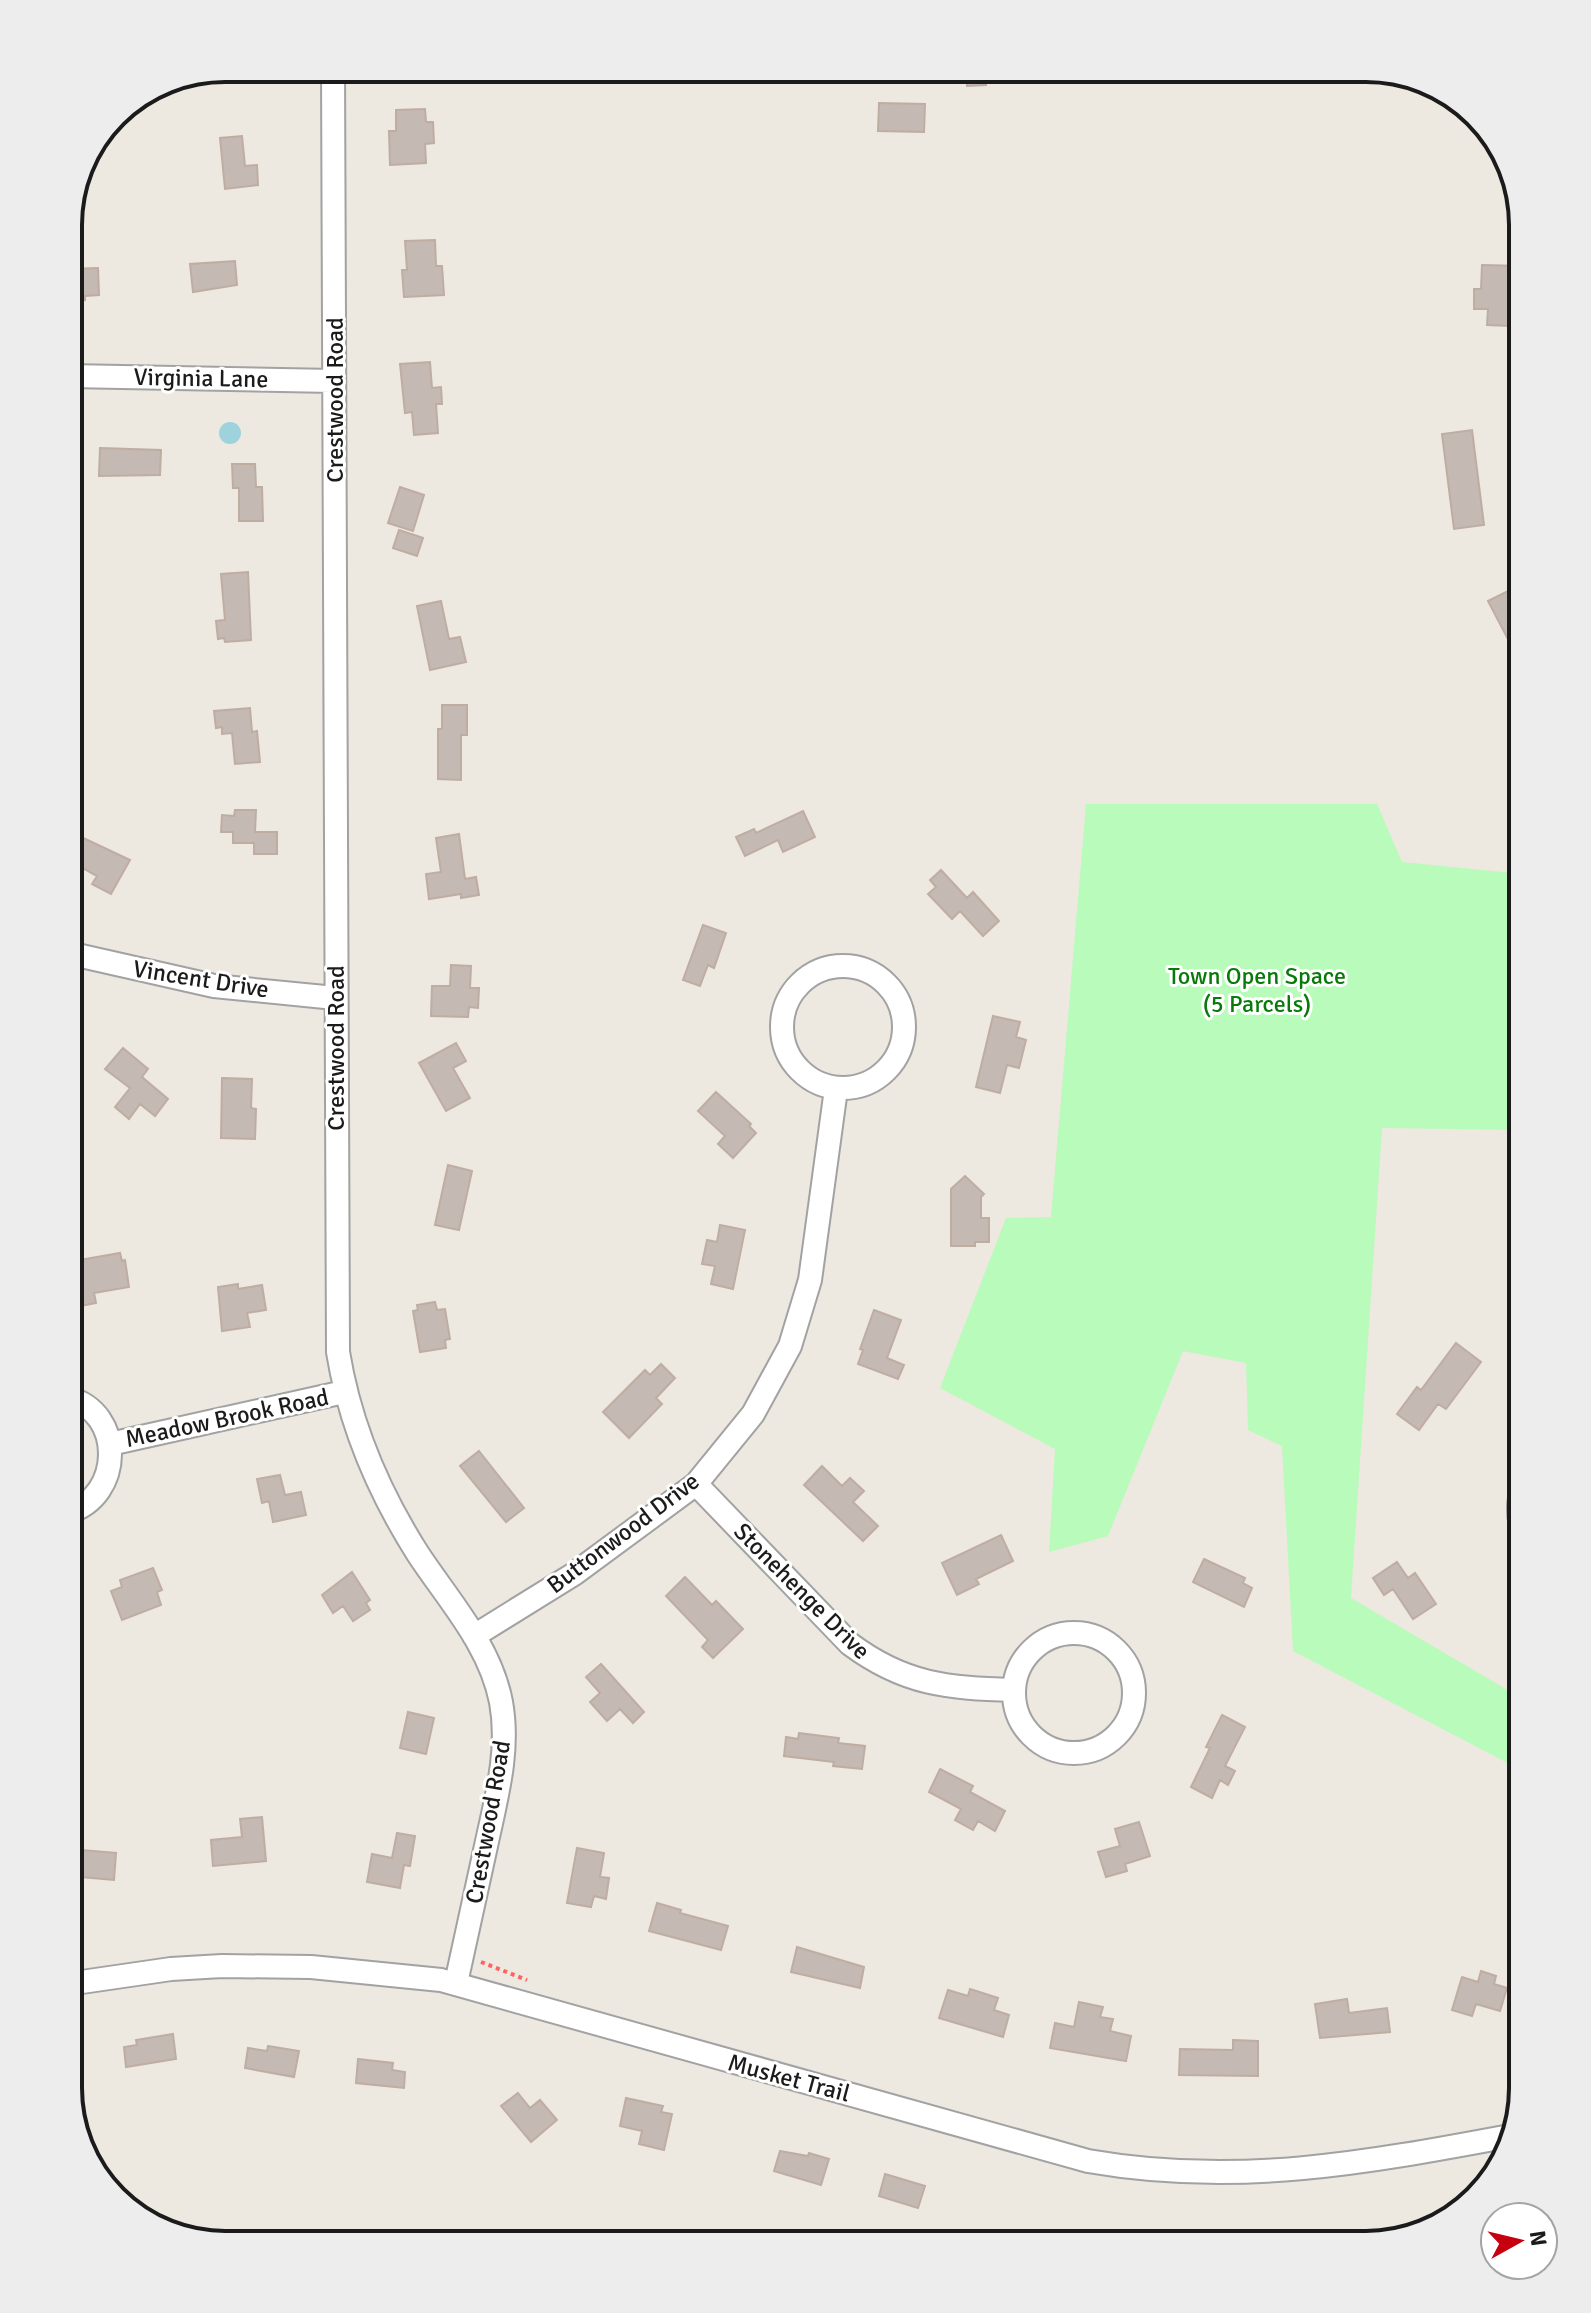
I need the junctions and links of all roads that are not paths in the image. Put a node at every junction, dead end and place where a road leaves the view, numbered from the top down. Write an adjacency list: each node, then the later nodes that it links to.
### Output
1 (333, 82): 3 (street, Crestwood Road)
2 (82, 376): 3 (street, Virginia Lane)
3 (334, 381): 5 (street, Crestwood Road)
4 (82, 956): 5 (street, Vincent Drive)
5 (335, 998): 7 (street, Crestwood Road)
6 (836, 1089): 6 (street); 10 (street, Buttonwood Drive)
7 (344, 1392): 9 (street, Meadow Brook Road); 12 (street, Crestwood Road)
8 (82, 1405): 9 (street, Meadow Brook Road)
9 (110, 1444): 11 (street, Meadow Brook Road)
10 (696, 1484): 12 (street, Buttonwood Drive); 13 (street, Stonehenge Drive)
11 (82, 1506)
12 (474, 1636): 15 (street, Crestwood Road)
13 (1014, 1690): 13 (street)
14 (82, 1982): 15 (street, Musket Trail)
15 (456, 1983): 16 (street, Musket Trail)
16 (1500, 2138)

